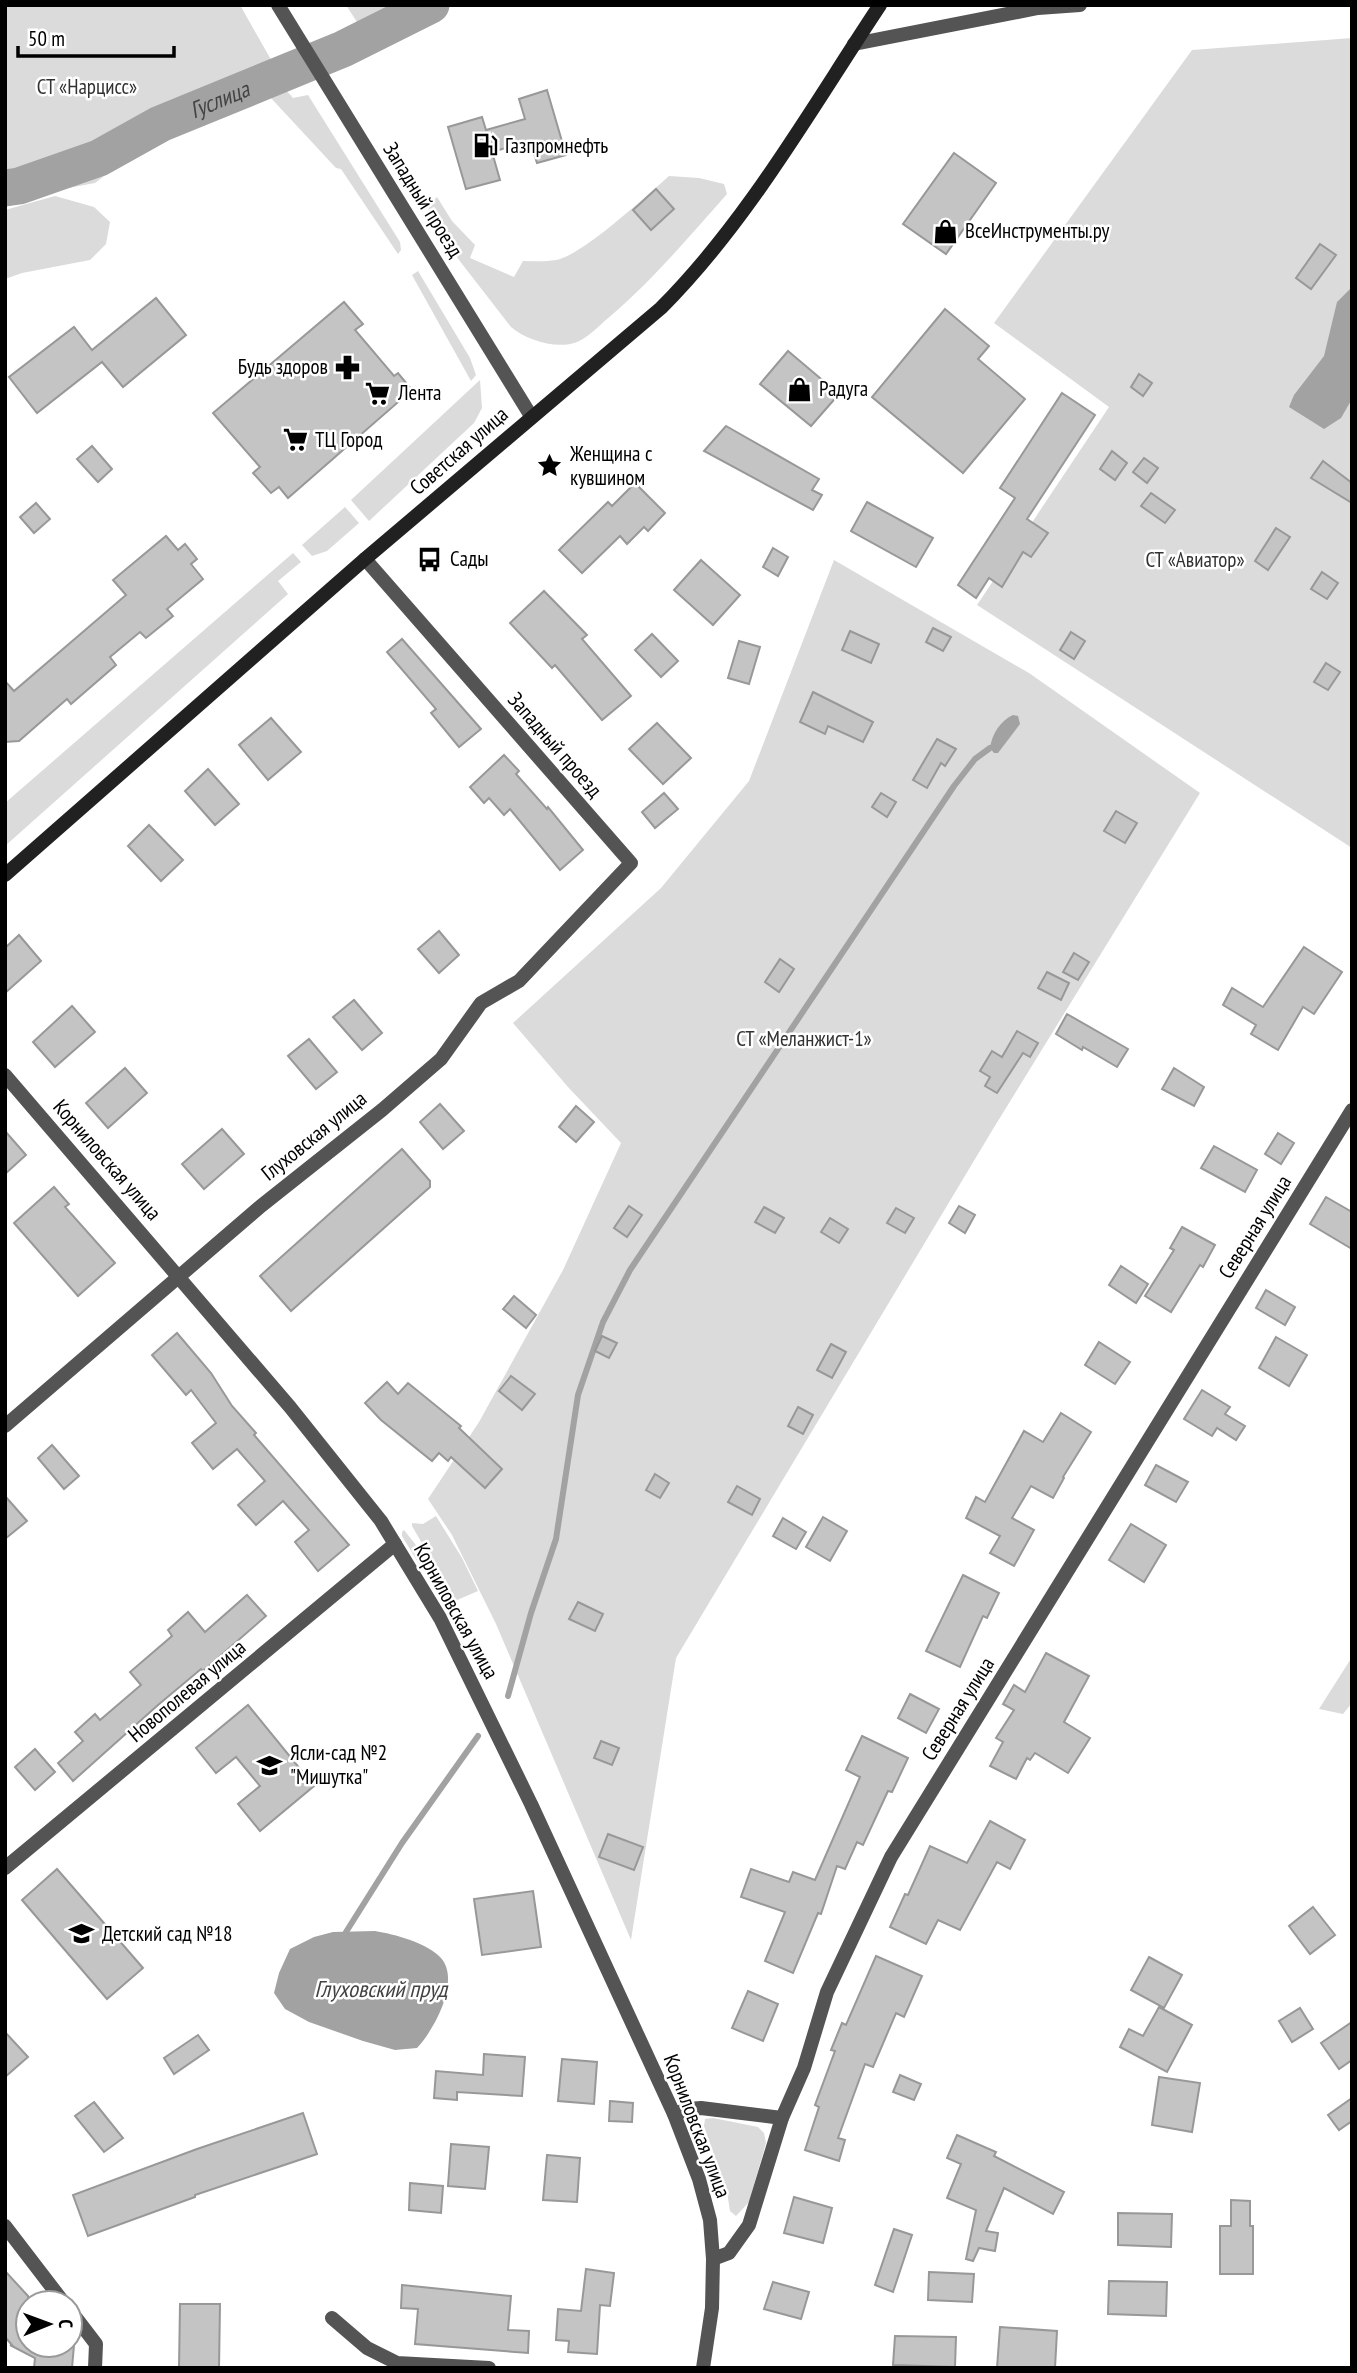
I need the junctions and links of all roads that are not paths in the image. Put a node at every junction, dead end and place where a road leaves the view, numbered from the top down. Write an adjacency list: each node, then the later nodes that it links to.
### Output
1 (278, 5): 5 (street, Западный проезд)
2 (880, 5): 4 (main road, Советская улица)
3 (1080, 5): 4 (street)
4 (854, 44): 5 (main road, Советская улица)
5 (531, 416): 6 (main road, Советская улица)
6 (365, 559): 7 (street, Западный проезд); 8 (main road, Советская улица)
7 (631, 863): 11 (street, Глуховская улица)
8 (5, 875)
9 (5, 1075): 11 (street, Корниловская улица)
10 (1352, 1110): 16 (street, Северная улица)
11 (180, 1278): 12 (street, Глуховская улица); 13 (street, Корниловская улица)
12 (5, 1426)
13 (396, 1544): 14 (street, Новополевая улица); 15 (street, Корниловская улица)
14 (5, 1868)
15 (674, 2115): 16 (street); 18 (street, Корниловская улица)
16 (782, 2118): 18 (street, Северная улица)
17 (5, 2226): 19 (street)
18 (713, 2259): 24 (street)
19 (53, 2289)
20 (332, 2318): 23 (street)
21 (84, 2329): 22 (street)
22 (95, 2368)
23 (489, 2368)
24 (702, 2368)

